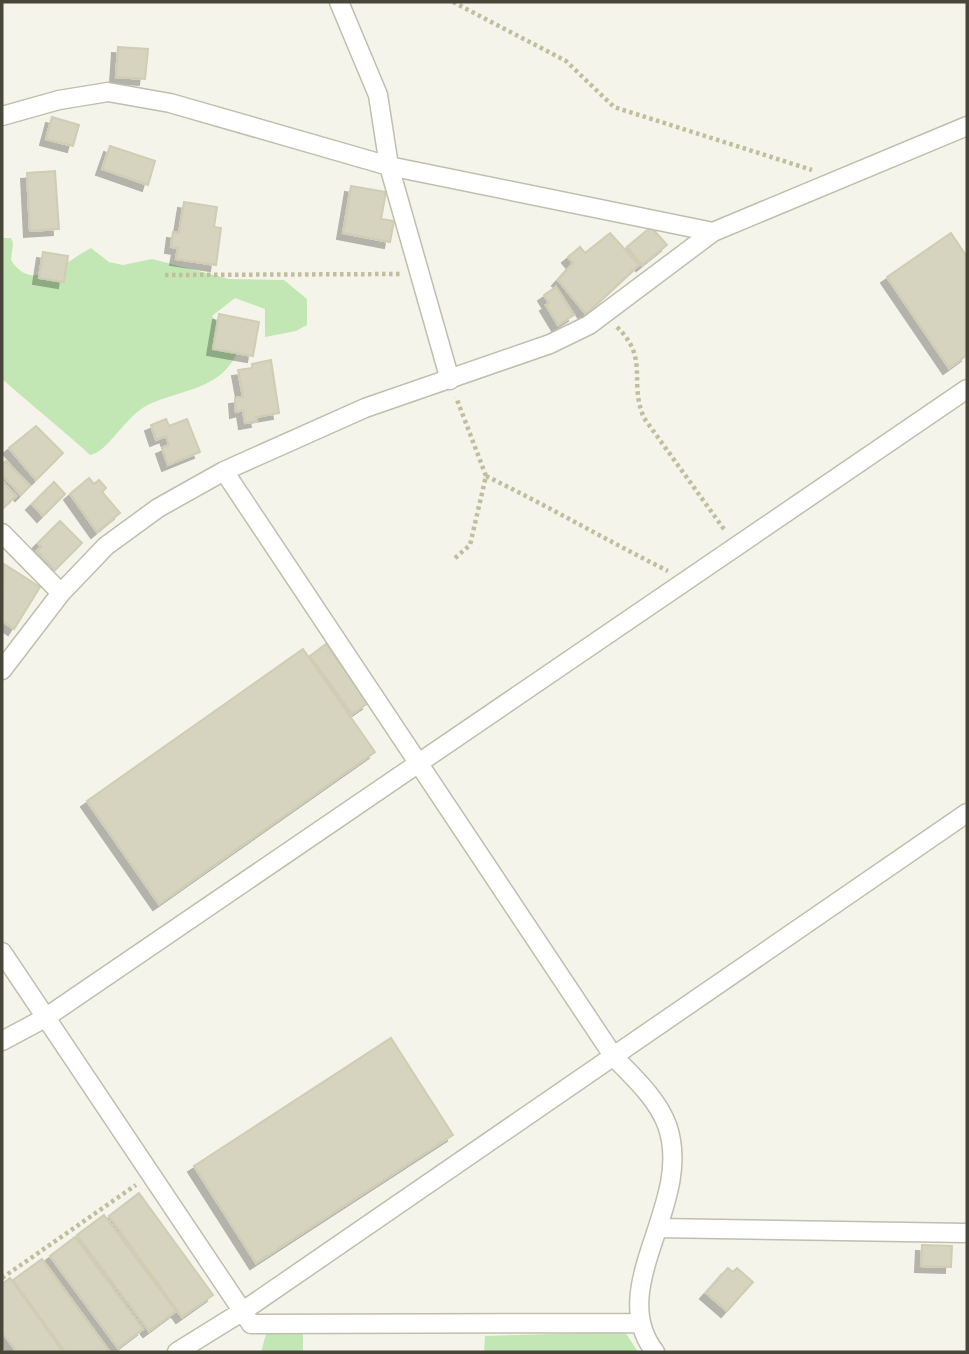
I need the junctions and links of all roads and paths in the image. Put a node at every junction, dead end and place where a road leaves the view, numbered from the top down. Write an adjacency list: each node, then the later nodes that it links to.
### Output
1 (339, 2): 5 (street)
2 (453, 2): 6 (path)
3 (2, 116): 5 (street)
4 (965, 131): 6 (street)
5 (389, 166): 7 (street); 8 (street)
6 (843, 180): 7 (street)
7 (713, 232): 10 (street)
8 (419, 274): 9 (path); 11 (street)
9 (165, 275)
10 (603, 315): 11 (street); 16 (path)
11 (450, 380): 13 (street); 14 (path)
12 (967, 389): 16 (street)
13 (224, 471): 19 (street); 21 (street)
14 (486, 476): 17 (path); 18 (path)
15 (2, 533): 19 (street)
16 (737, 547): 18 (street)
17 (455, 558)
18 (687, 581): 21 (street)
19 (61, 593): 20 (street)
20 (2, 670)
21 (419, 764): 24 (street); 26 (street)
22 (967, 813): 26 (street)
23 (2, 952): 24 (street)
24 (46, 1018): 25 (street); 27 (street)
25 (2, 1041)
26 (614, 1057): 28 (street); 31 (street)
27 (151, 1174): 30 (path); 31 (street)
28 (658, 1228): 29 (street); 32 (street)
29 (967, 1233)
30 (2, 1278)
31 (243, 1311): 32 (street); 33 (street)
32 (639, 1323): 34 (street)
33 (177, 1352)
34 (655, 1352)

